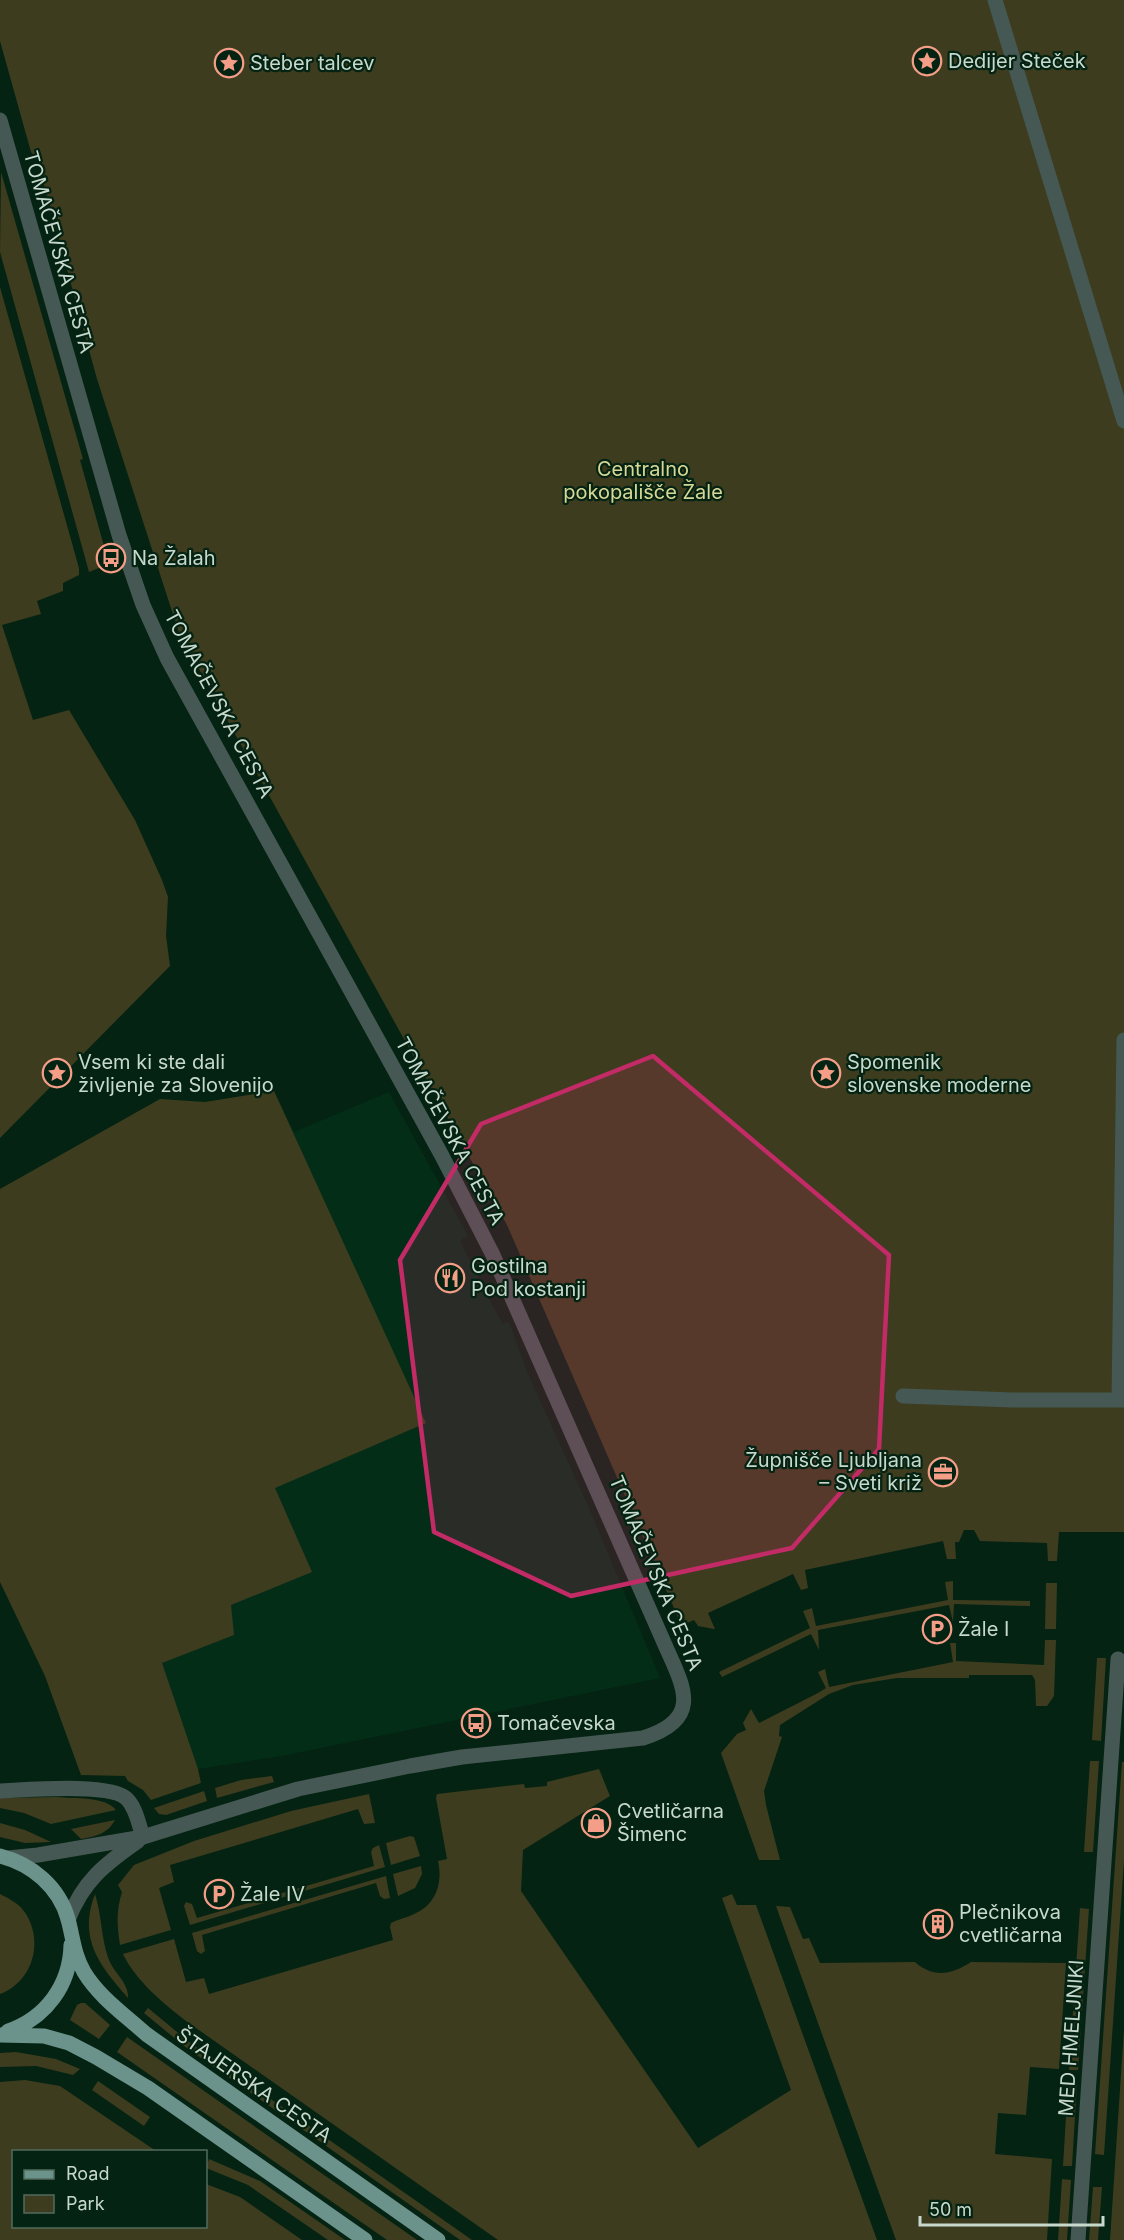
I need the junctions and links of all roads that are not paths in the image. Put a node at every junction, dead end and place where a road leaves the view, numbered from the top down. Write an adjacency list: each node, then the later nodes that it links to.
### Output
1 (995, 0): 3 (street)
2 (0, 120): 9 (street, TOMAČEVSKA CESTA)
3 (1124, 421)
4 (1124, 1040): 6 (street)
5 (903, 1396): 6 (street)
6 (1122, 1400)
7 (1118, 1659): 16 (street, MED HMELJNIKI)
8 (0, 1791): 9 (street)
9 (143, 1837): 10 (street, TOMAČEVSKA CESTA); 11 (street, TOMAČEVSKA CESTA)
10 (4, 1857): 11 (main road, ŠTAJERSKA CESTA)
11 (68, 1920): 12 (main road, ŠTAJERSKA CESTA)
12 (71, 1939): 13 (main road, ŠTAJERSKA CESTA); 15 (main road, ŠTAJERSKA CESTA)
13 (0, 2034): 14 (main road, ŠTAJERSKA CESTA)
14 (365, 2240)
15 (438, 2240)
16 (1078, 2240)

